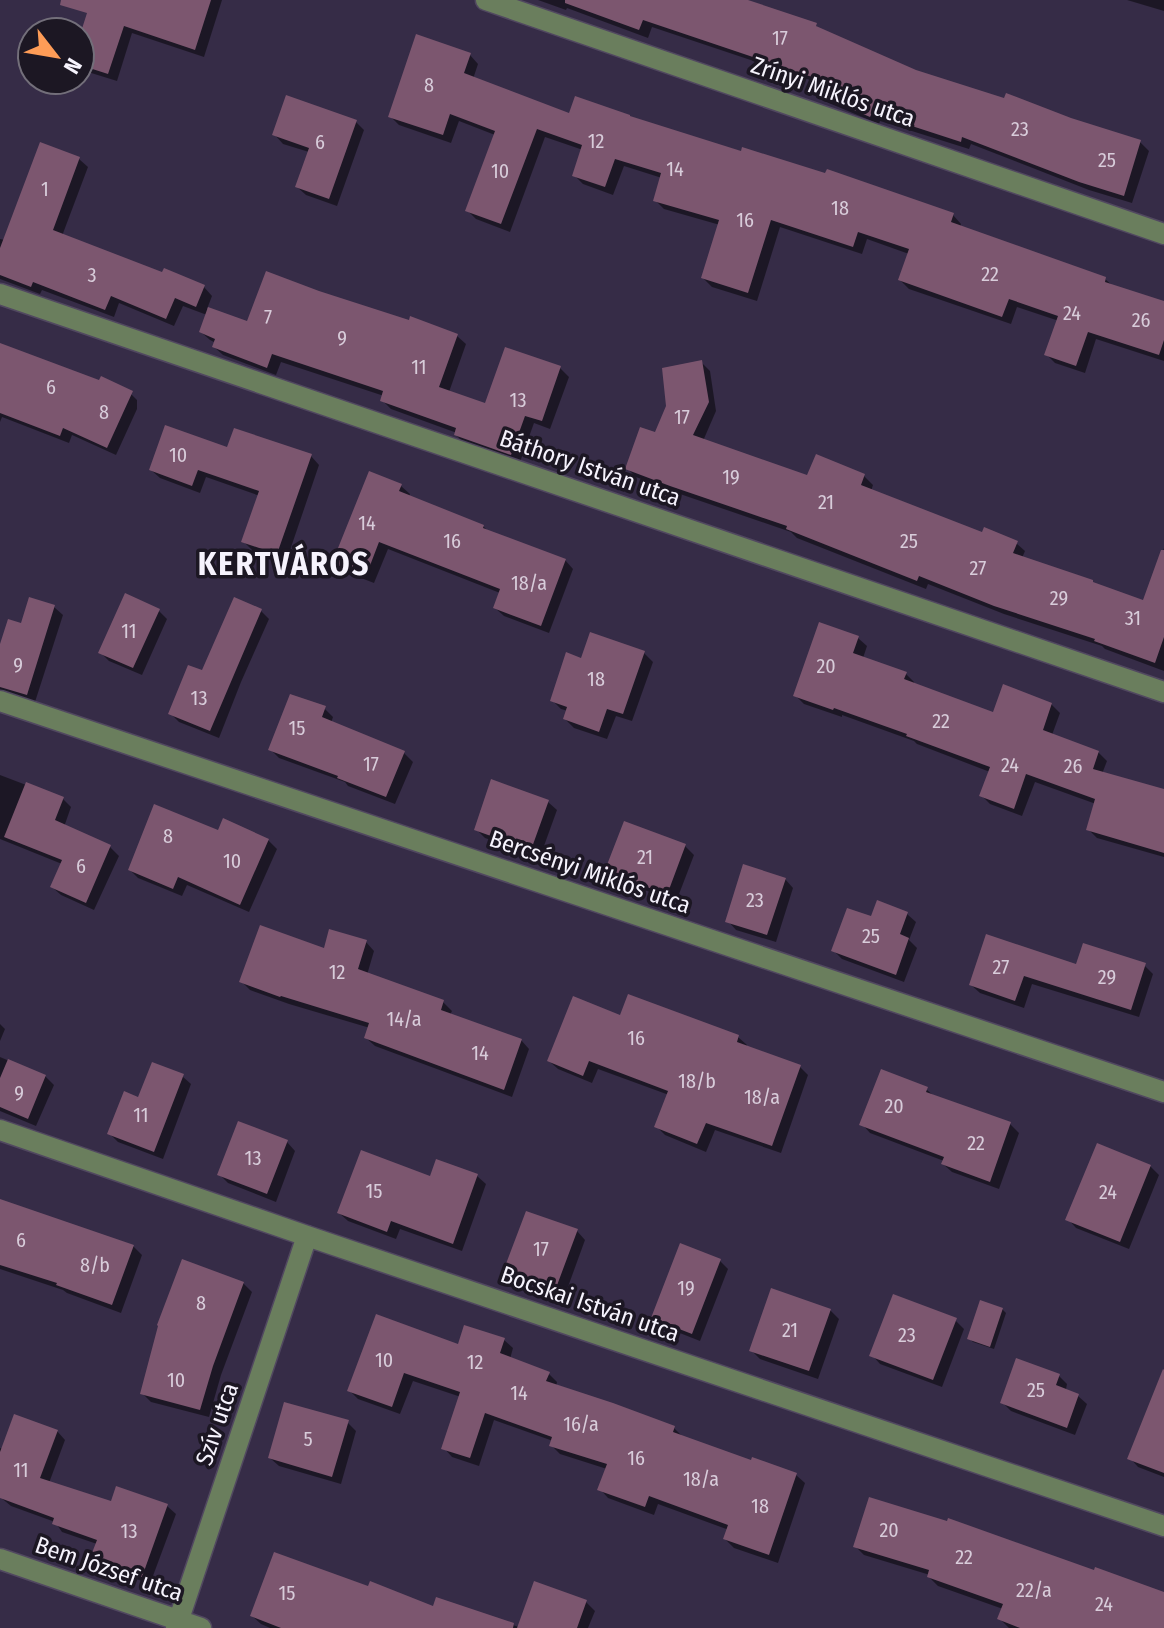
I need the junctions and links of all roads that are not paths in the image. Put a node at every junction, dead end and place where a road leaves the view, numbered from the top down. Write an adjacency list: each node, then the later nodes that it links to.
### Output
1 (486, 0): 2 (street, Zrínyi Miklós utca)
2 (1164, 234)
3 (0, 294): 4 (street, Báthory István utca)
4 (1164, 692)
5 (0, 701): 6 (street, Bercsényi Miklós utca)
6 (1164, 1092)
7 (0, 1130): 8 (street, Bocskai István utca)
8 (307, 1236): 9 (street, Bocskai István utca); 11 (street, Szív utca)
9 (1164, 1526)
10 (0, 1559): 11 (street, Bem József utca)
11 (177, 1624): 12 (street, Bem József utca)
12 (201, 1628)

